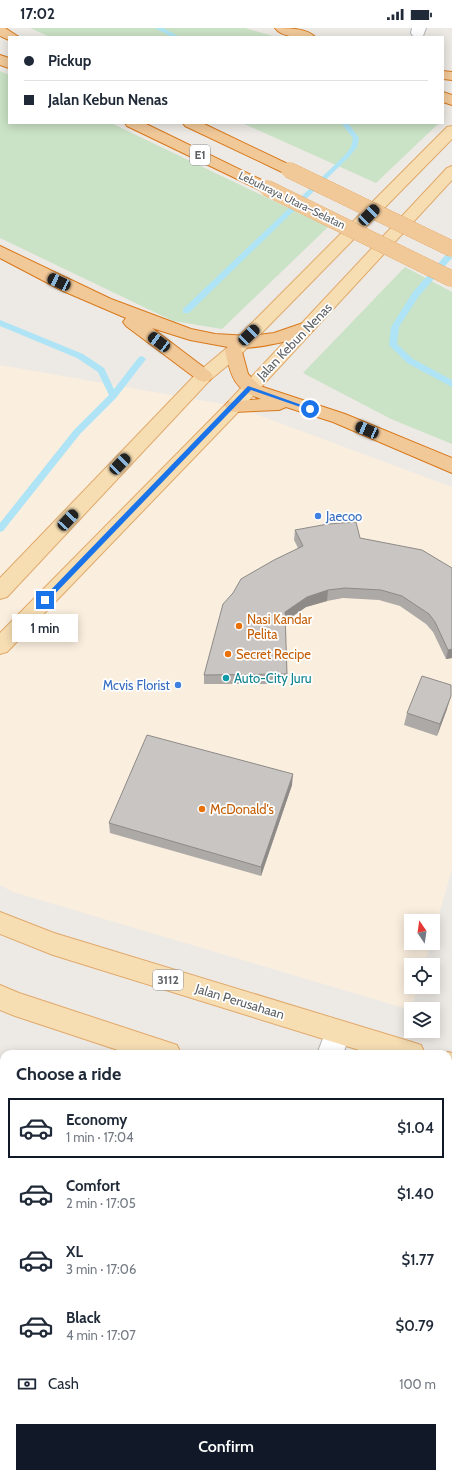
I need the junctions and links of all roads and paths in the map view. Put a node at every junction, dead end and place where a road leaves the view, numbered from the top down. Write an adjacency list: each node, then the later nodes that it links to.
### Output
1 (282, 28): 4 (highway)
2 (0, 31): 3 (highway)
3 (10, 36)
4 (305, 36)
5 (134, 124): 11 (highway, Lebuhraya Utara–Selatan / E1, bridge)
6 (192, 124): 9 (highway, Lebuhraya Utara–Selatan / E1, bridge)
7 (452, 130): 14 (main road)
8 (452, 171): 13 (main road, Jalan Kebun Nenas)
9 (452, 249)
10 (0, 251): 12 (highway)
11 (452, 278)
12 (114, 308): 14 (highway); 15 (highway)
13 (306, 328): 14 (highway); 16 (main road, Jalan Kebun Nenas)
14 (237, 346): 15 (main road); 16 (highway)
15 (204, 376): 20 (main road)
16 (250, 387): 17 (main road, Jalan Kebun Nenas); 18 (highway)
17 (234, 406): 18 (highway); 21 (main road, Jalan Kebun Nenas)
18 (339, 418): 19 (highway)
19 (452, 466)
20 (0, 591)
21 (0, 646)
22 (0, 923): 24 (main road, Jalan Perusahaan / 3112)
23 (0, 997): 25 (main road)
24 (334, 1043): 26 (main road, Jalan Perusahaan / 3112)
25 (156, 1050)
26 (384, 1050)

